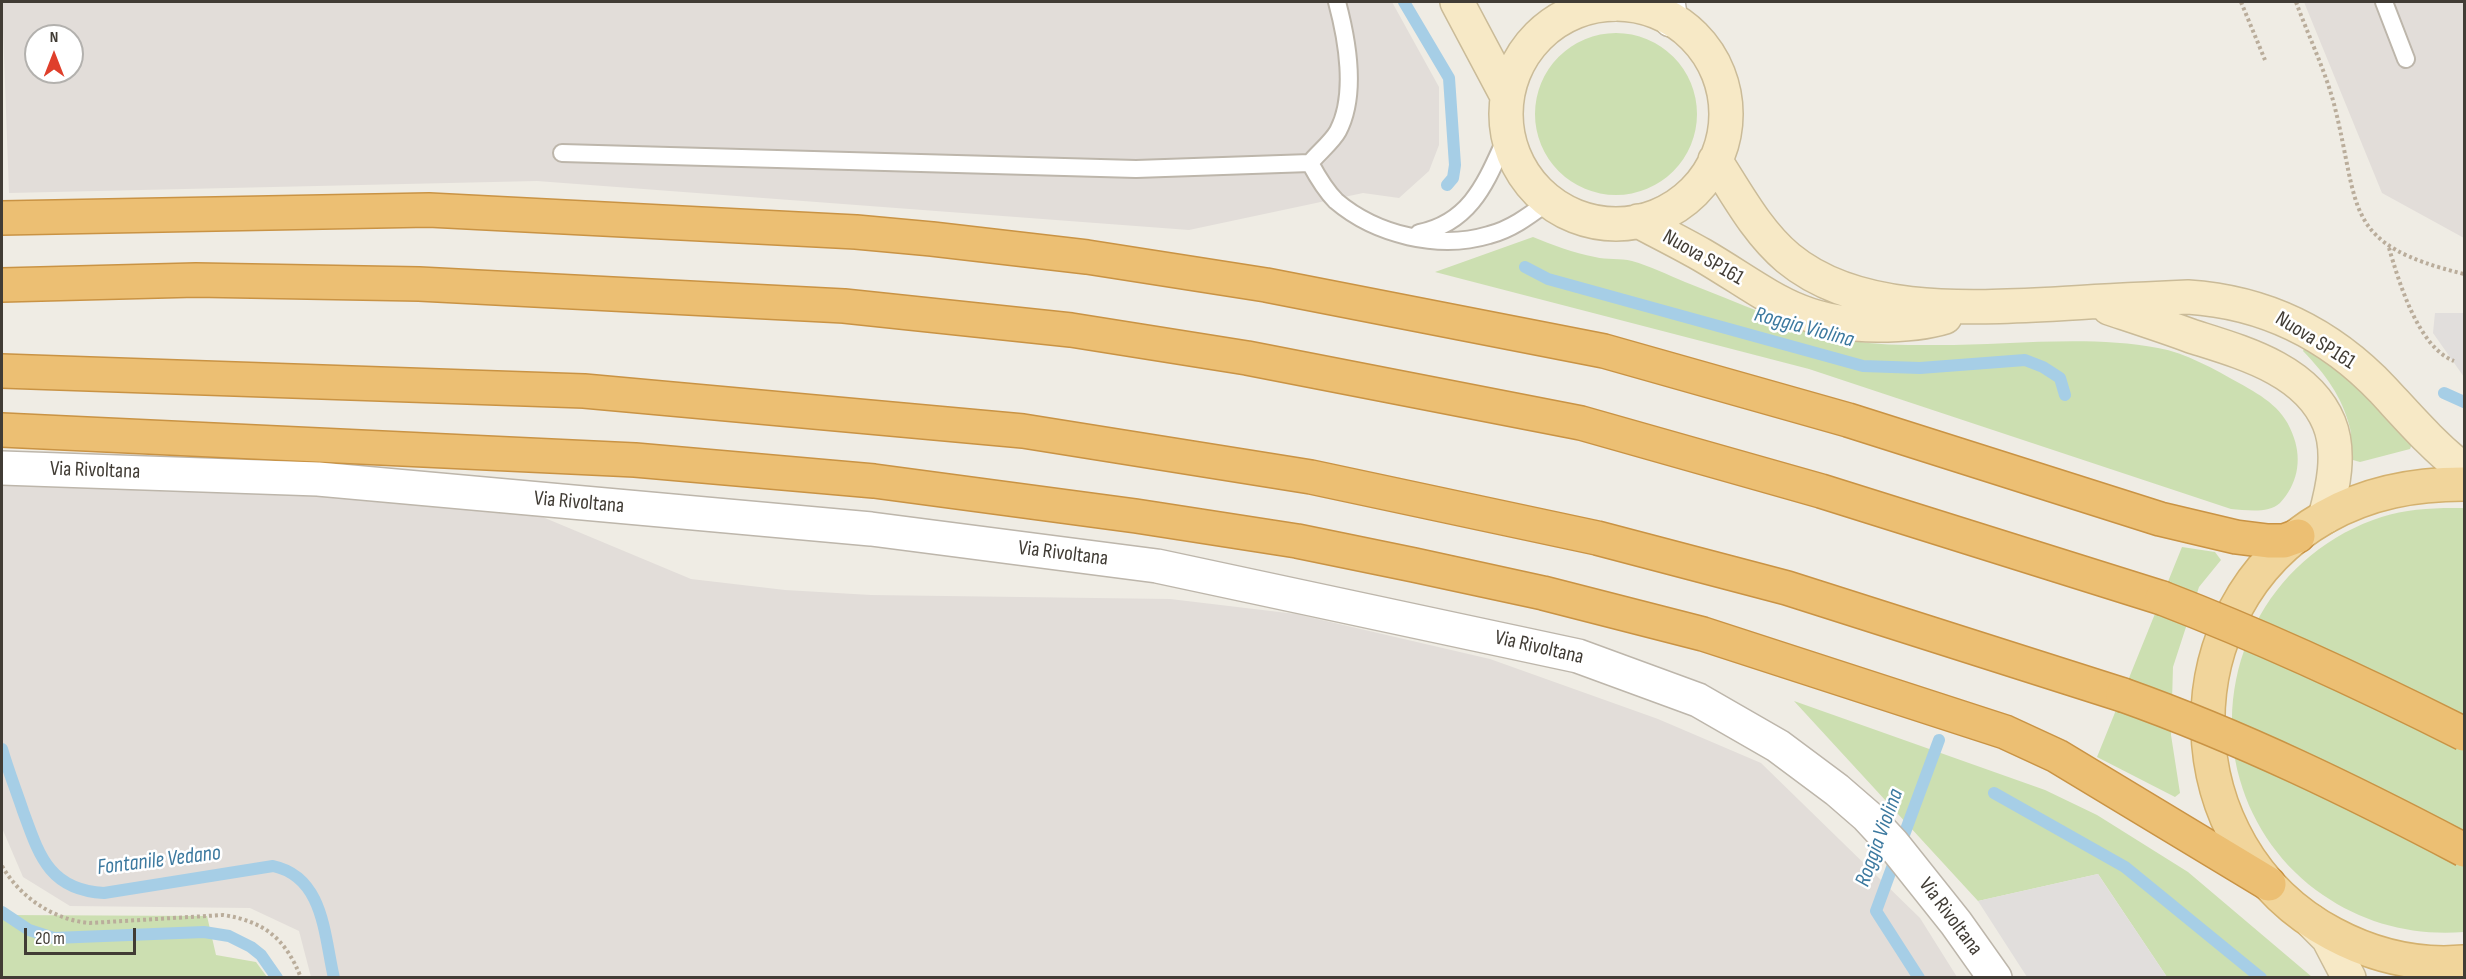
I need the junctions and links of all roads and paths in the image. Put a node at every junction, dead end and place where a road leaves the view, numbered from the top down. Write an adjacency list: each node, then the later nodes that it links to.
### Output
1 (1336, 2): 15 (lane)
2 (1457, 2): 11 (main road, Nuova SP161)
3 (2241, 2): 10 (path)
4 (2296, 2): 20 (path)
5 (2384, 2): 9 (lane)
6 (1613, 3): 7 (main road, Nuova SP161); 8 (main road, Nuova SP161)
7 (1573, 6): 11 (main road, Nuova SP161)
8 (1670, 11): 14 (main road, Nuova SP161)
9 (2406, 58)
10 (2265, 60)
11 (1507, 96): 12 (main road, Nuova SP161)
12 (1508, 134): 16 (main road, Nuova SP161); 19 (lane)
13 (562, 153): 15 (lane)
14 (1715, 159): 18 (main road, Nuova SP161); 24 (main road, Nuova SP161)
15 (1310, 163): 19 (lane)
16 (1549, 201): 18 (main road, Nuova SP161); 19 (lane)
17 (2, 218): 32 (highway)
18 (1638, 221): 24 (main road, Nuova SP161)
19 (1410, 235)
20 (2389, 247): 21 (path); 25 (path)
21 (2464, 274)
22 (2, 285): 33 (highway, bridge)
23 (2090, 302): 24 (main road, Nuova SP161); 29 (main road, Nuova SP161); 31 (main road, Nuova SP161)
24 (1975, 308)
25 (2454, 361)
26 (2, 371): 34 (highway, bridge)
27 (2, 430): 36 (highway)
28 (2, 468): 41 (street, Via Rivoltana)
29 (2464, 470)
30 (2464, 484): 31 (main road)
31 (2325, 517): 32 (main road)
32 (2298, 536): 36 (main road)
33 (2464, 734)
34 (2464, 850)
35 (2, 866): 40 (path)
36 (2269, 884): 37 (main road)
37 (2312, 921): 38 (main road); 42 (main road)
38 (2464, 962)
39 (2464, 972): 43 (main road)
40 (301, 978)
41 (1995, 978)
42 (2349, 978)
43 (2457, 978)

